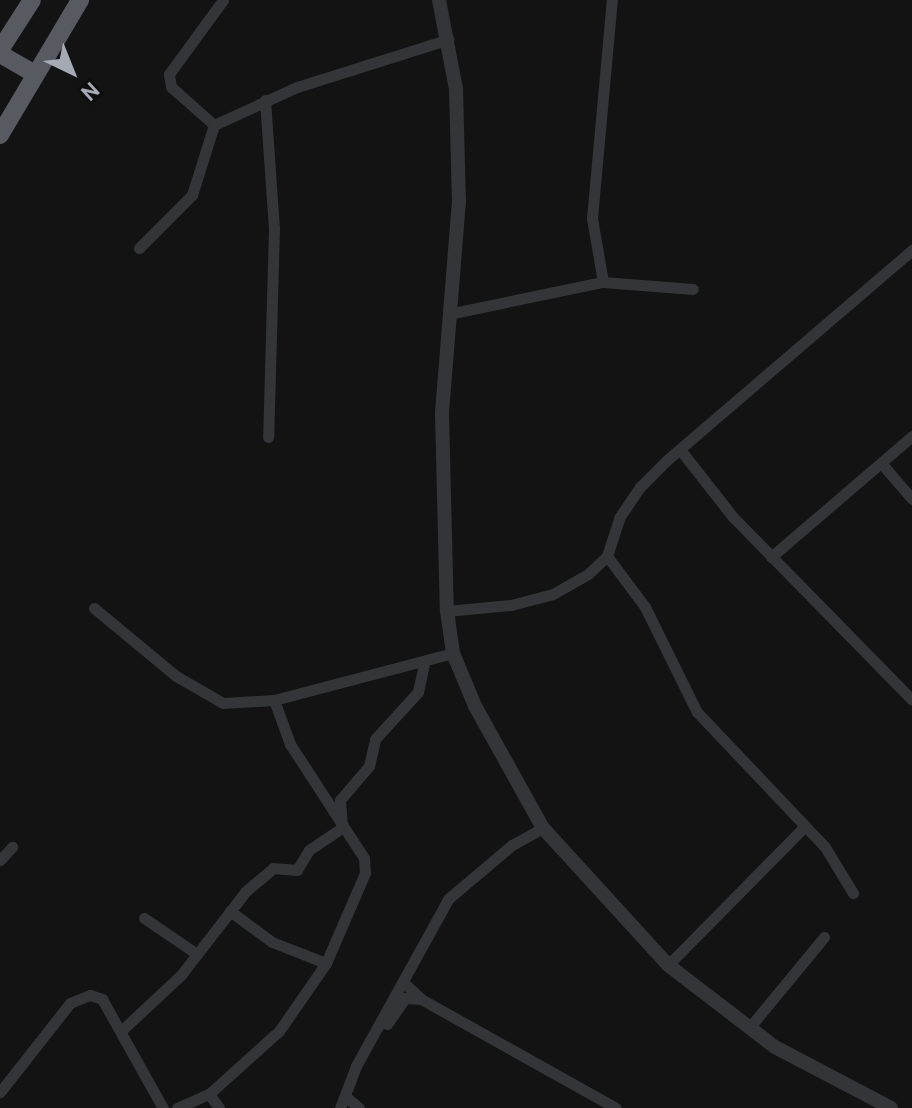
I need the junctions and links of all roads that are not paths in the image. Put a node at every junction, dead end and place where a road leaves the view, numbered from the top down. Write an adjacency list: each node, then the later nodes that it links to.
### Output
1 (32, 0): 7 (highway)
2 (80, 0): 8 (highway)
3 (223, 0): 10 (street)
4 (439, 0): 6 (street)
5 (612, 0): 14 (street)
6 (449, 39): 9 (street); 16 (street)
7 (0, 52): 8 (highway)
8 (35, 74): 11 (highway)
9 (265, 100): 10 (street); 18 (street)
10 (214, 125): 12 (street)
11 (0, 135)
12 (139, 248)
13 (912, 250): 19 (street)
14 (603, 282): 15 (street); 16 (street)
15 (693, 289)
16 (453, 313): 25 (street)
17 (912, 436): 20 (street)
18 (268, 437)
19 (682, 452): 22 (street); 23 (street)
20 (882, 464): 21 (street); 23 (street)
21 (912, 499)
22 (607, 556): 25 (street); 30 (street)
23 (771, 557): 29 (street)
24 (94, 608): 28 (street)
25 (447, 611): 26 (street)
26 (453, 653): 27 (street); 32 (street)
27 (424, 663): 28 (street); 31 (street)
28 (274, 700): 31 (street)
29 (912, 700)
30 (804, 827): 35 (street); 41 (street)
31 (342, 828): 36 (street); 40 (street)
32 (543, 828): 41 (street); 42 (street)
33 (12, 847): 34 (street)
34 (0, 860)
35 (853, 893)
36 (230, 911): 39 (street); 40 (street)
37 (144, 918): 39 (street)
38 (824, 937): 44 (street)
39 (197, 954): 45 (street)
40 (326, 963): 48 (street)
41 (668, 965): 44 (street)
42 (403, 982): 43 (street); 46 (street)
43 (421, 999): 46 (street); 56 (street)
44 (749, 1028): 50 (street)
45 (122, 1030): 47 (street); 51 (street)
46 (356, 1066): 49 (street)
47 (0, 1092)
48 (209, 1094): 52 (street); 53 (street)
49 (346, 1097): 54 (street); 55 (street)
50 (880, 1106)
51 (163, 1108)
52 (177, 1108)
53 (219, 1108)
54 (340, 1108)
55 (359, 1108)
56 (616, 1108)

